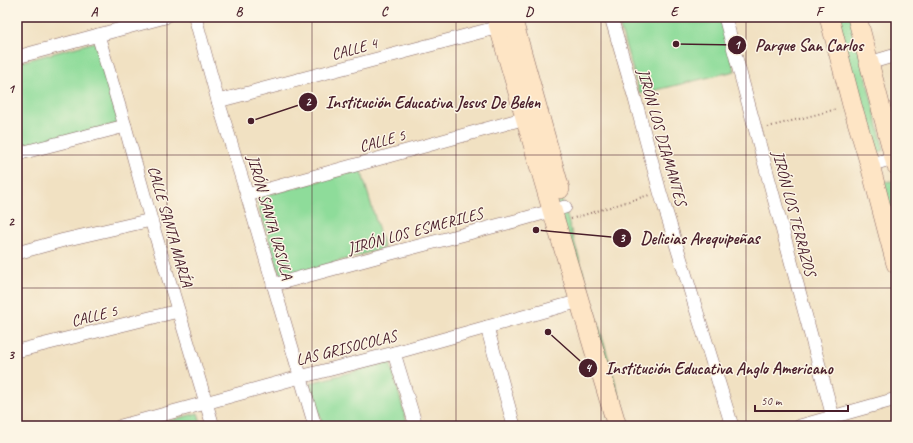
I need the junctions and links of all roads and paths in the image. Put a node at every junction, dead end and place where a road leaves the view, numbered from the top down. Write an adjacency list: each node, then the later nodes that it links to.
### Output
1 (165, 17): 8 (street)
2 (195, 17): 12 (street, JIRÓN SANTA URSULA)
3 (611, 17): 20 (street, JIRÓN LOS DIAMANTES)
4 (725, 17): 16 (street, JIRÓN LOS TERRAZOS)
5 (829, 17): 13 (street)
6 (857, 17): 11 (street)
7 (502, 20): 12 (street, CALLE 4); 14 (street); 22 (street)
8 (98, 35): 10 (street); 15 (street, CALLE SANTA MARÍA)
9 (896, 55): 11 (street)
10 (17, 57)
11 (869, 63): 18 (street)
12 (218, 101): 21 (street, JIRÓN SANTA URSULA)
13 (852, 105): 16 (path); 19 (street)
14 (526, 118): 21 (street, CALLE 5); 22 (street)
15 (126, 126): 17 (street); 23 (street, CALLE SANTA MARÍA)
16 (755, 130): 35 (street, JIRÓN LOS TERRAZOS)
17 (17, 154)
18 (895, 160): 19 (street)
19 (870, 165): 25 (street)
20 (660, 192): 22 (path); 43 (street, JIRÓN LOS DIAMANTES)
21 (247, 195): 26 (street, JIRÓN SANTA URSULA)
22 (562, 212): 26 (street, JIRÓN LOS ESMERILES); 27 (street); 42 (street)
23 (152, 220): 24 (street); 28 (street, CALLE SANTA MARÍA)
24 (17, 253)
25 (896, 264)
26 (273, 285): 32 (street, JIRÓN SANTA URSULA)
27 (580, 301): 29 (street, LAS GRISOCOLAS); 41 (street)
28 (178, 311): 30 (street, CALLE 5); 34 (street, CALLE SANTA MARÍA)
29 (487, 327): 31 (street, LAS GRISOCOLAS); 40 (street)
30 (17, 351)
31 (394, 353): 32 (street, LAS GRISOCOLAS); 39 (street)
32 (300, 377): 34 (street, LAS GRISOCOLAS); 38 (street, JIRÓN SANTA URSULA)
33 (896, 400): 35 (street)
34 (206, 403): 36 (street, LAS GRISOCOLAS); 37 (street, CALLE SANTA MARÍA)
35 (832, 417): 44 (street)
36 (121, 426)
37 (213, 426)
38 (315, 426)
39 (416, 426)
40 (514, 426)
41 (618, 426)
42 (631, 426)
43 (732, 426)
44 (800, 426)

